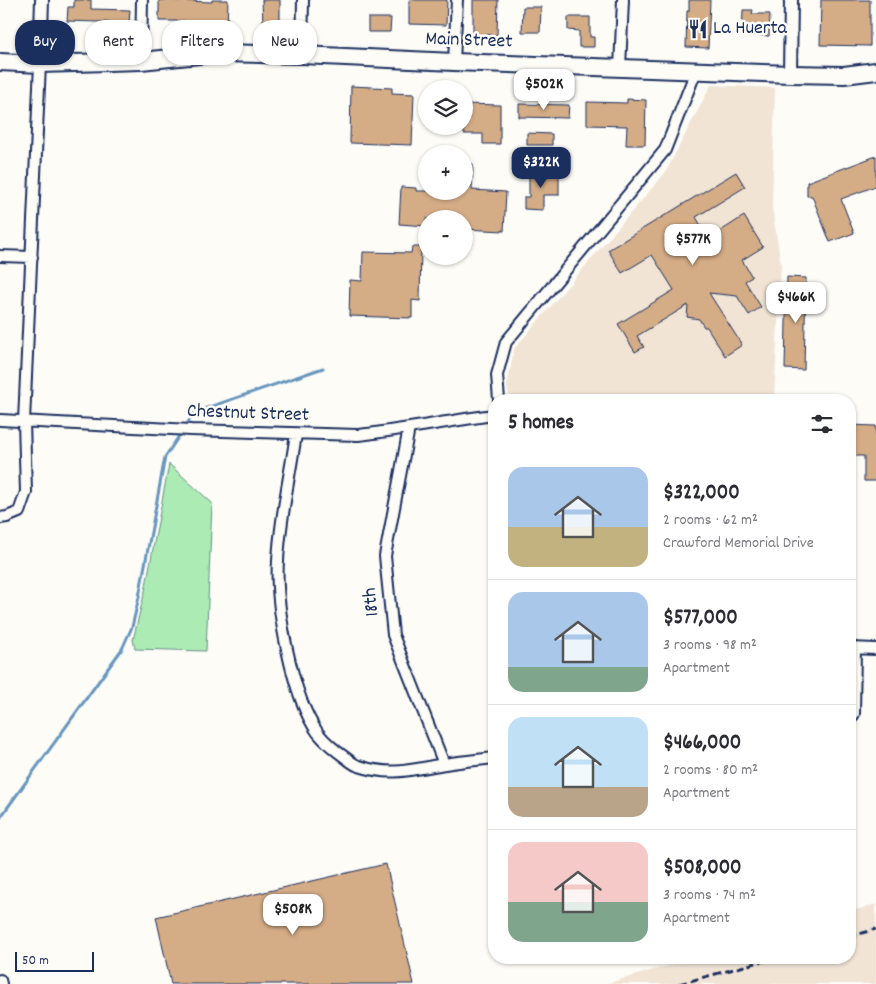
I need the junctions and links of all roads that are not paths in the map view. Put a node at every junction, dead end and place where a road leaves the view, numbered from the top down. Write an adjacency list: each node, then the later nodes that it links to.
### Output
1 (42, 0): 7 (street)
2 (142, 0): 8 (street)
3 (303, 0): 9 (street)
4 (457, 0): 14 (street)
5 (623, 0): 17 (street)
6 (791, 0): 20 (street)
7 (41, 20)
8 (142, 20)
9 (303, 20)
10 (253, 54): 12 (main road, Main Street)
11 (317, 56): 14 (main road, Main Street)
12 (152, 60)
13 (0, 62): 15 (main road, Main Street)
14 (454, 62): 17 (main road, Main Street)
15 (15, 63)
16 (40, 65): 22 (street)
17 (620, 68): 18 (main road, Main Street)
18 (696, 70): 20 (main road, Main Street); 23 (street)
19 (876, 71): 20 (main road, Main Street)
20 (790, 74)
21 (0, 256): 22 (street)
22 (32, 257): 26 (street)
23 (499, 394)
24 (488, 416): 27 (street, Chestnut Street)
25 (0, 420): 26 (street, Chestnut Street)
26 (24, 421): 28 (street, Chestnut Street); 29 (street)
27 (409, 428): 28 (street, Chestnut Street); 33 (street, 18th)
28 (296, 434): 33 (street)
29 (0, 518)
30 (856, 648): 31 (street)
31 (876, 649)
32 (488, 759): 33 (street)
33 (444, 764)
34 (0, 980): 35 (street)
35 (1, 984)

